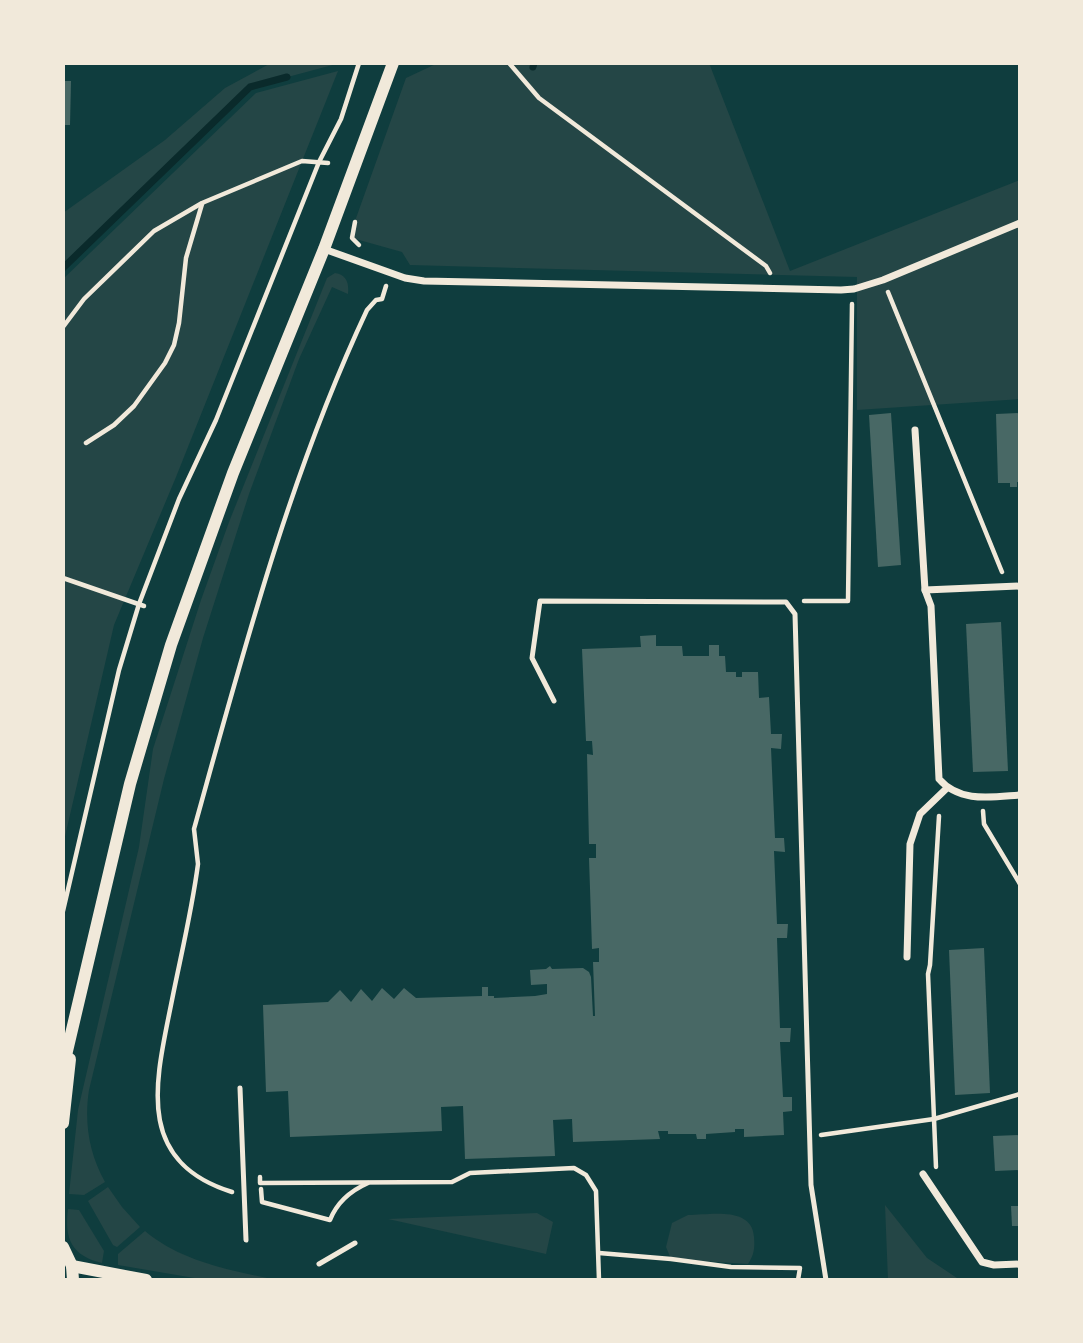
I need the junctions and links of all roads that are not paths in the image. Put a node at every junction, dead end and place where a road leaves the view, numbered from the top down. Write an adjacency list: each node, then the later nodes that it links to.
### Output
1 (393, 63): 3 (street)
2 (1020, 223): 3 (street)
3 (324, 249): 11 (street)
4 (915, 430): 6 (street)
5 (1020, 586): 6 (street)
6 (925, 590): 8 (street)
7 (554, 701): 24 (lane)
8 (947, 788): 9 (street); 10 (street)
9 (1020, 795)
10 (906, 957)
11 (75, 1020): 12 (street); 14 (street)
12 (63, 1068)
13 (240, 1088): 16 (lane)
14 (63, 1123)
15 (923, 1174): 20 (street)
16 (246, 1240)
17 (355, 1243): 19 (lane)
18 (63, 1247): 21 (street)
19 (318, 1264)
20 (1020, 1264)
21 (72, 1266): 22 (street); 23 (street)
22 (73, 1280)
23 (146, 1280)
24 (826, 1280)

